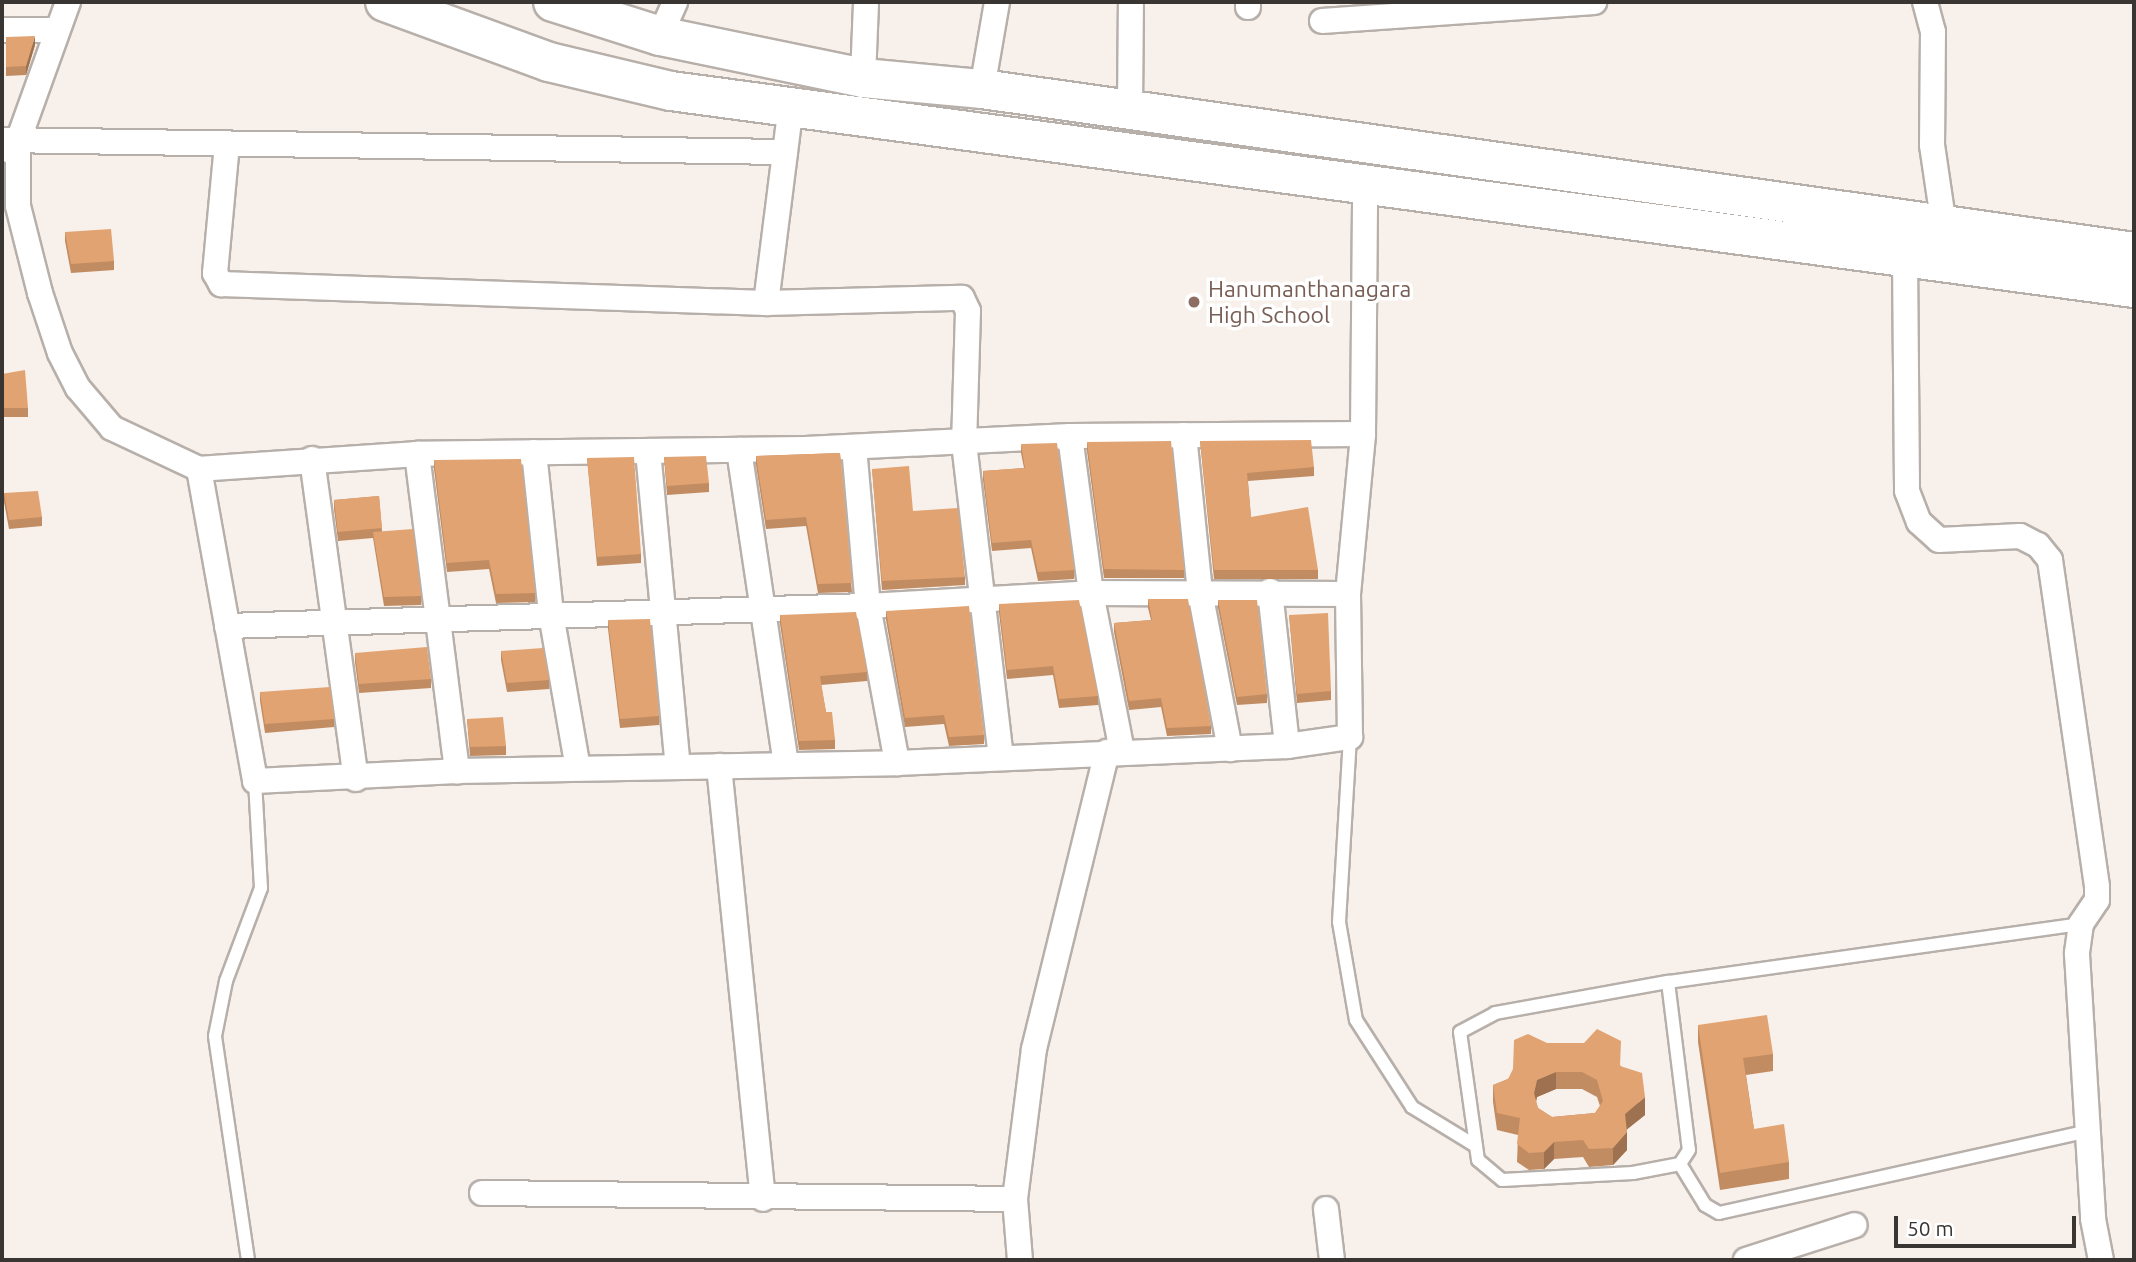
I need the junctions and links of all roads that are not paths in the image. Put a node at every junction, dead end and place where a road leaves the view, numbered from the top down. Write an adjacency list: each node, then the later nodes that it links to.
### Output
1 (68, 2): 12 (street)
2 (385, 2): 16 (highway)
3 (553, 2): 13 (highway)
4 (675, 2): 13 (street)
5 (866, 2): 14 (street)
6 (997, 2): 15 (street)
7 (1131, 2): 17 (street)
8 (1594, 2): 10 (street)
9 (1925, 2): 23 (street)
10 (1322, 21)
11 (2, 30): 12 (street)
12 (56, 30): 18 (street)
13 (660, 36): 14 (highway)
14 (863, 78): 15 (highway)
15 (982, 89): 17 (highway)
16 (790, 106): 20 (street); 22 (highway)
17 (1130, 110): 23 (highway)
18 (10, 140): 19 (street); 21 (street); 38 (street)
19 (227, 144): 20 (street); 27 (street)
20 (785, 152): 27 (street)
21 (2, 161)
22 (1366, 188): 25 (highway); 28 (street)
23 (1944, 226): 24 (highway)
24 (2124, 248)
25 (1905, 257): 26 (highway); 64 (street)
26 (2134, 288)
27 (766, 303): 31 (street)
28 (1363, 434): 29 (street); 42 (street)
29 (1184, 435): 30 (street); 40 (street)
30 (1070, 436): 31 (street); 41 (street)
31 (964, 443): 32 (street); 43 (street)
32 (854, 447): 33 (street); 44 (street)
33 (739, 450): 34 (street); 45 (street)
34 (648, 451): 35 (street); 46 (street)
35 (534, 452): 36 (street); 47 (street)
36 (417, 454): 37 (street); 48 (street)
37 (312, 459): 38 (street); 49 (street)
38 (200, 469): 50 (street)
39 (1269, 591): 40 (street); 42 (street); 52 (street)
40 (1200, 592): 41 (street); 53 (street)
41 (1091, 593): 43 (street); 54 (street)
42 (1348, 594): 51 (street)
43 (984, 599): 44 (street); 55 (street)
44 (868, 606): 45 (street); 56 (street)
45 (762, 608): 46 (street); 57 (street)
46 (663, 610): 47 (street); 59 (street)
47 (551, 614): 48 (street); 60 (street)
48 (438, 617): 49 (street); 61 (street)
49 (336, 620): 50 (street); 62 (street)
50 (227, 626): 63 (street)
51 (1350, 737): 52 (street); 67 (lane)
52 (1287, 746): 53 (street)
53 (1230, 748): 54 (street)
54 (1114, 751): 55 (street); 71 (street)
55 (1001, 758): 56 (street)
56 (897, 763): 57 (street)
57 (786, 765): 58 (street)
58 (719, 766): 59 (street); 70 (street)
59 (678, 767): 60 (street)
60 (578, 768): 61 (street)
61 (457, 771): 62 (street)
62 (356, 779): 63 (street)
63 (255, 781): 74 (lane)
64 (2081, 924): 65 (lane); 66 (street)
65 (1668, 982): 67 (lane); 68 (lane)
66 (2088, 1131): 68 (lane); 78 (street)
67 (1476, 1146): 68 (lane)
68 (1680, 1164)
69 (482, 1193): 70 (street)
70 (763, 1199): 71 (street)
71 (1015, 1199): 75 (street)
72 (1326, 1209): 76 (street)
73 (1855, 1224): 77 (street)
74 (248, 1260)
75 (1020, 1260)
76 (1332, 1260)
77 (1746, 1260)
78 (2101, 1260)

